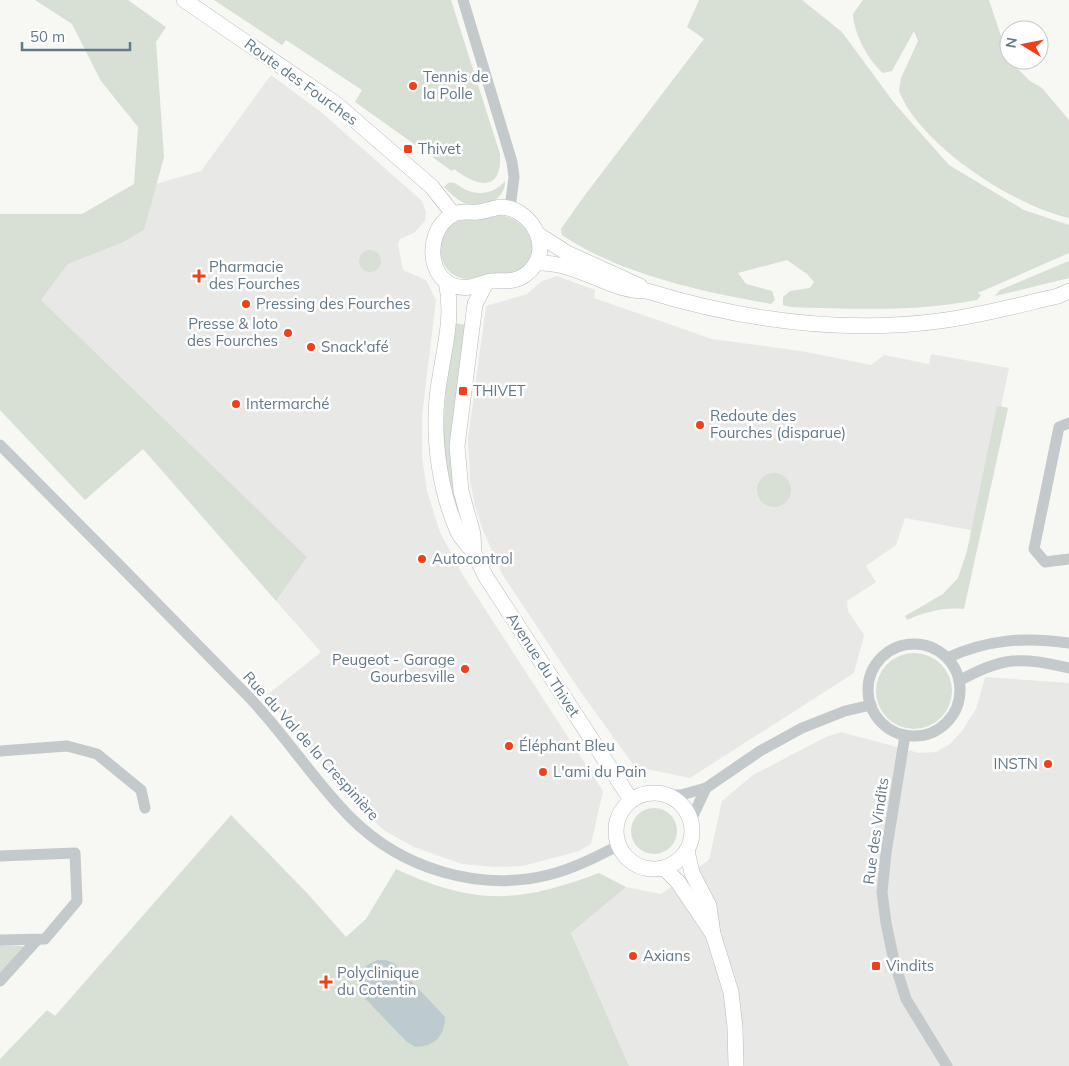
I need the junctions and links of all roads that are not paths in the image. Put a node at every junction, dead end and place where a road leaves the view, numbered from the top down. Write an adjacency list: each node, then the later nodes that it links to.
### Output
1 (184, 0): 4 (main road, Route des Fourches)
2 (463, 0): 3 (street)
3 (510, 208): 4 (main road); 5 (main road)
4 (453, 214): 7 (main road)
5 (539, 236): 6 (main road); 9 (main road)
6 (536, 263): 8 (main road); 9 (main road)
7 (446, 281): 8 (main road); 13 (main road, Avenue du Thivet)
8 (486, 283): 13 (main road, Avenue du Thivet)
9 (647, 291): 10 (main road)
10 (1065, 294)
11 (1069, 423): 14 (street)
12 (0, 445): 27 (street, Rue du Val de la Crespinière)
13 (474, 554): 24 (main road, Avenue du Thivet)
14 (1069, 559)
15 (1069, 643): 16 (street)
16 (947, 658): 18 (street); 19 (street)
17 (1069, 668): 18 (street)
18 (959, 681): 20 (street)
19 (871, 705): 20 (street); 22 (street)
20 (905, 736): 36 (street, Rue des Vindits)
21 (0, 751): 25 (street)
22 (706, 788): 23 (street); 26 (street)
23 (668, 795): 24 (main road); 26 (main road)
24 (631, 800): 27 (main road)
25 (145, 808)
26 (691, 820): 28 (main road)
27 (619, 845): 30 (main road)
28 (687, 851): 30 (main road); 31 (main road)
29 (0, 856): 33 (street)
30 (664, 868): 31 (main road)
31 (713, 934): 35 (main road)
32 (0, 940): 33 (street)
33 (37, 940): 34 (street)
34 (0, 981)
35 (736, 1066)
36 (947, 1066)

